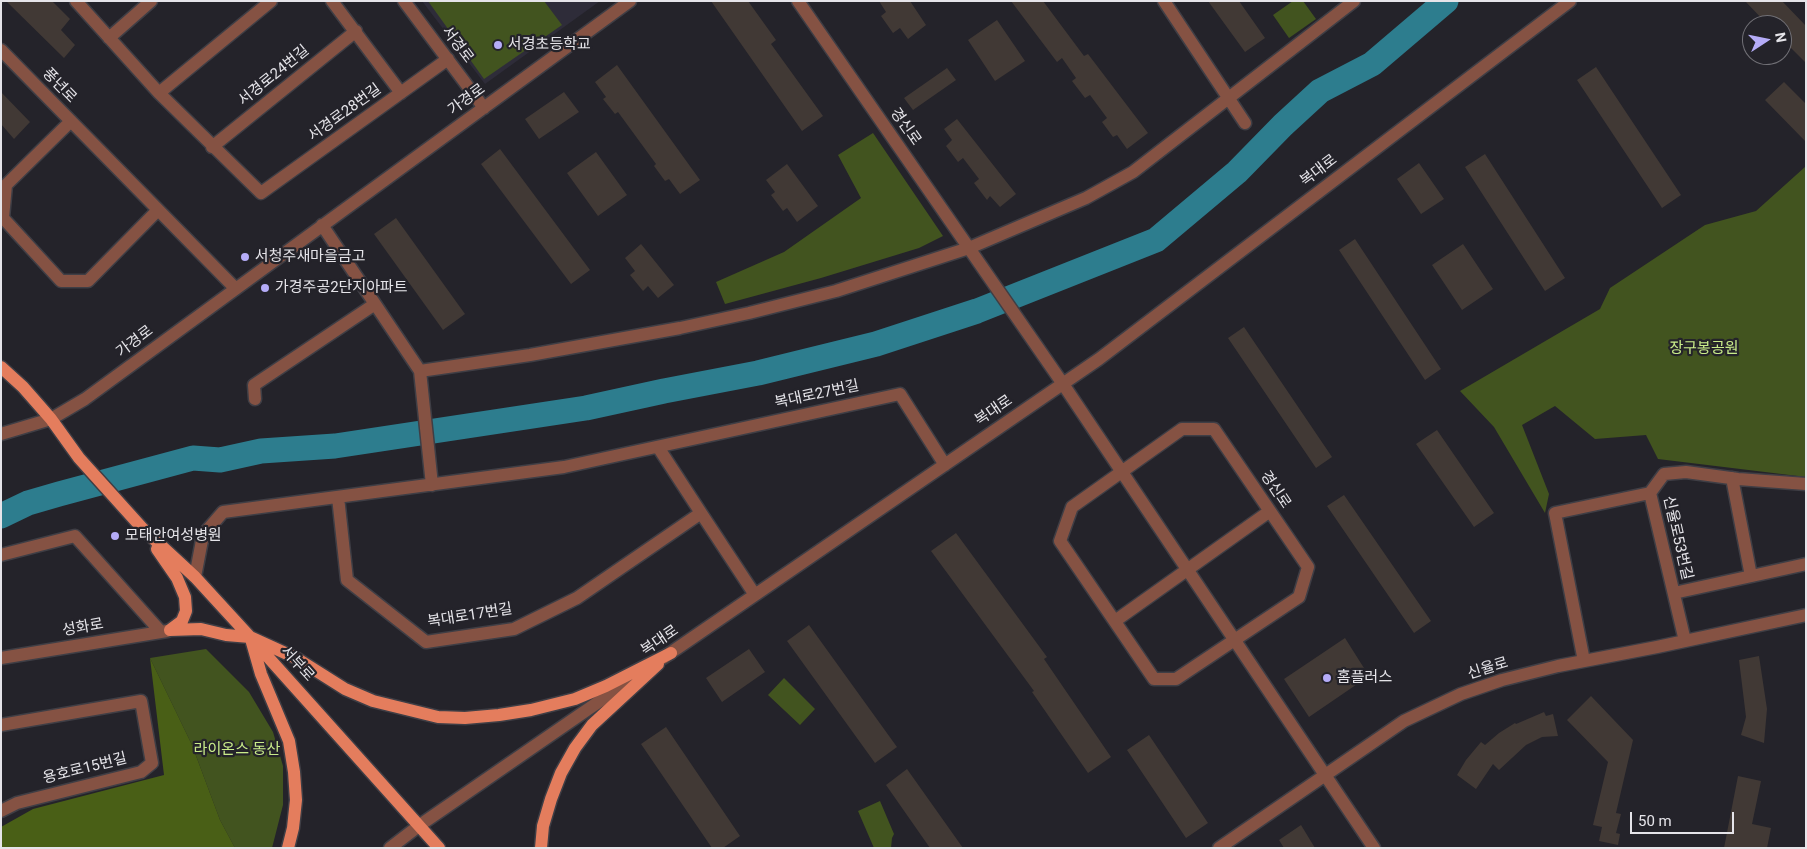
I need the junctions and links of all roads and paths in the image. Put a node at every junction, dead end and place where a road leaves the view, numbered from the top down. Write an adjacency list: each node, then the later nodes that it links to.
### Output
1 (76, 1): 12 (street)
2 (151, 1): 12 (street)
3 (271, 1): 15 (street)
4 (332, 1): 11 (street)
5 (404, 1): 14 (street, 서경로)
6 (630, 1): 18 (street, 가경로)
7 (798, 1): 24 (street, 경신로)
8 (1164, 1): 17 (street)
9 (1354, 1): 17 (street)
10 (1570, 1): 29 (street, 복대로)
11 (356, 31): 16 (street); 21 (street, 서경로24번길)
12 (109, 38): 15 (street)
13 (1, 50): 19 (street, 풍년로)
14 (448, 59): 16 (street, 서경로28번길); 18 (street, 서경로)
15 (159, 92): 21 (street)
16 (401, 94): 21 (street, 서경로28번길)
17 (1228, 97): 20 (street); 24 (street)
18 (484, 108): 23 (street, 가경로)
19 (71, 121): 22 (street, 풍년로); 22 (street)
20 (1245, 122)
21 (212, 147)
22 (158, 210): 25 (street)
23 (322, 225): 25 (street, 가경로); 26 (street)
24 (969, 248): 28 (street); 29 (street, 경신로)
25 (235, 288): 31 (street, 가경로)
26 (375, 304): 28 (street); 30 (street)
27 (1, 367): 31 (main road)
28 (420, 371): 38 (street)
29 (1062, 384): 34 (street, 복대로); 35 (street)
30 (255, 399)
31 (50, 418): 32 (street, 가경로); 43 (main road, 서부로)
32 (1, 434)
33 (658, 447): 34 (street, 복대로27번길); 38 (street); 42 (street)
34 (945, 465): 50 (street, 복대로)
35 (1122, 472): 41 (street, 경신로); 46 (street); 52 (street, 경신로)
36 (1732, 478): 37 (street, 신율로53번길); 39 (street, 신율로53번길); 47 (street)
37 (1806, 484)
38 (432, 485): 40 (street)
39 (1650, 493): 49 (street, 신율로53번길); 59 (street)
40 (338, 497): 42 (street, 복대로17번길); 48 (street)
41 (1270, 511): 46 (street); 55 (street, 경신로)
42 (701, 513): 50 (street)
43 (143, 528): 48 (main road, 서부로); 53 (main road)
44 (1, 555): 53 (street)
45 (1806, 564): 47 (street, 신율로53번길)
46 (1187, 570): 52 (street); 55 (street)
47 (1751, 576): 49 (street, 신율로53번길)
48 (195, 578): 54 (main road, 서부로)
49 (1674, 593): 56 (street, 신율로53번길)
50 (755, 595): 57 (street, 복대로)
51 (1806, 615): 56 (street, 신율로)
52 (1115, 621): 55 (street, 경신로)
53 (166, 631): 54 (main road); 58 (street, 성화로)
54 (250, 637): 57 (main road); 63 (main road, 서부로); 64 (main road)
55 (1234, 640): 61 (street)
56 (1685, 641): 59 (street, 신율로)
57 (671, 653): 63 (street, 복대로); 67 (main road)
58 (1, 658)
59 (1584, 661): 61 (street, 신율로)
60 (1, 725): 62 (street, 용호로15번길)
61 (1324, 774): 68 (street, 신율로); 69 (street)
62 (1, 811)
63 (420, 825): 65 (street, 복대로); 66 (main road, 서부로)
64 (288, 848)
65 (390, 848)
66 (439, 848)
67 (542, 848)
68 (1219, 848)
69 (1374, 848)

